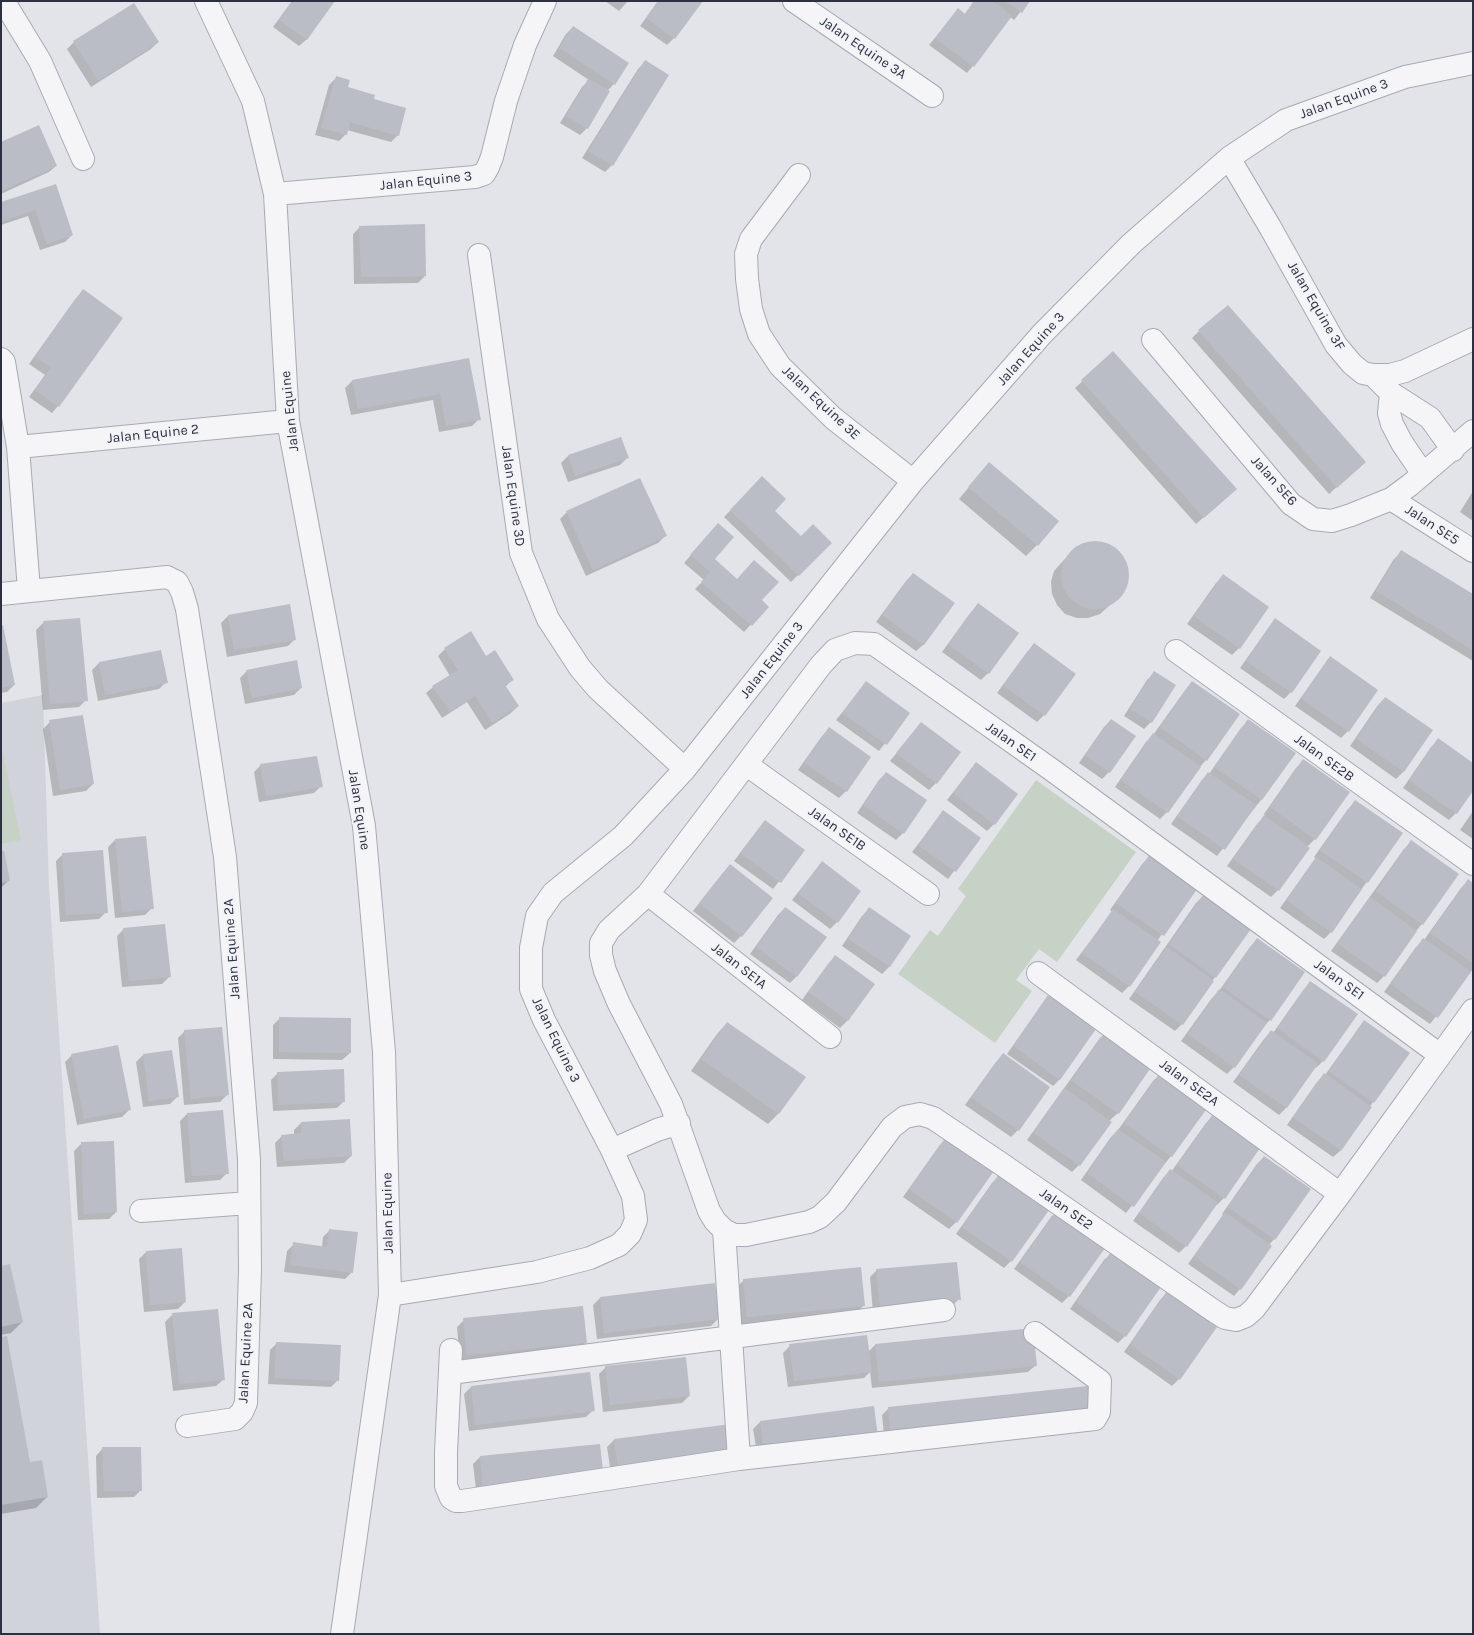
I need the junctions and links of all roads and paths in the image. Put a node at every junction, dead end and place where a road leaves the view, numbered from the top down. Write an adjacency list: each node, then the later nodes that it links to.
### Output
1 (2, 1): 8 (street)
2 (206, 1): 10 (street, Jalan Equine)
3 (545, 1): 10 (street, Jalan Equine 3)
4 (794, 1): 6 (street, Jalan Equine 3A)
5 (1473, 64): 7 (street, Jalan Equine 3)
6 (932, 96)
7 (1229, 158): 15 (street, Jalan Equine 3F); 22 (street, Jalan Equine 3)
8 (82, 159)
9 (799, 175): 22 (street, Jalan Equine 3E)
10 (275, 194): 17 (street, Jalan Equine)
11 (479, 256): 29 (street, Jalan Equine 3D)
12 (1473, 339): 15 (street)
13 (1153, 340): 23 (street, Jalan SE6)
14 (1, 359): 19 (street)
15 (1373, 375): 16 (street, Jalan Equine 3F)
16 (1391, 393): 20 (street, Jalan Equine 3F); 21 (street)
17 (288, 421): 19 (street, Jalan Equine 2); 43 (street, Jalan Equine)
18 (1473, 431): 20 (street, Jalan SE6)
19 (18, 448): 25 (street)
20 (1453, 450): 21 (street, Jalan SE6)
21 (1423, 474): 23 (street, Jalan SE6)
22 (913, 481): 29 (street, Jalan Equine 3)
23 (1391, 499): 24 (street, Jalan SE5)
24 (1473, 551)
25 (29, 590): 26 (street); 40 (street, Jalan Equine 2A)
26 (1, 594)
27 (1176, 651): 30 (street, Jalan SE2B)
28 (746, 765): 31 (street, Jalan SE1B); 32 (street, Jalan SE1); 36 (street, Jalan SE1)
29 (686, 769): 38 (street, Jalan Equine 3)
30 (1473, 864)
31 (928, 894)
32 (643, 899): 35 (street, Jalan SE1A); 37 (street, Jalan SE1)
33 (1038, 973): 39 (street, Jalan SE2A)
34 (1473, 1010): 36 (street)
35 (830, 1037)
36 (1440, 1055): 39 (street, Jalan SE2)
37 (679, 1123): 38 (street); 42 (street)
38 (612, 1150): 43 (street, Jalan Equine 3)
39 (1340, 1194): 42 (street, Jalan SE2)
40 (249, 1203): 41 (street); 49 (street, Jalan Equine 2A)
41 (141, 1211)
42 (724, 1230): 46 (street)
43 (390, 1295): 51 (street, Jalan Equine)
44 (944, 1310): 46 (street)
45 (1036, 1333): 50 (street)
46 (731, 1337): 48 (street); 50 (street)
47 (451, 1350): 48 (street)
48 (450, 1373): 50 (street)
49 (187, 1426)
50 (739, 1459)
51 (342, 1634)

